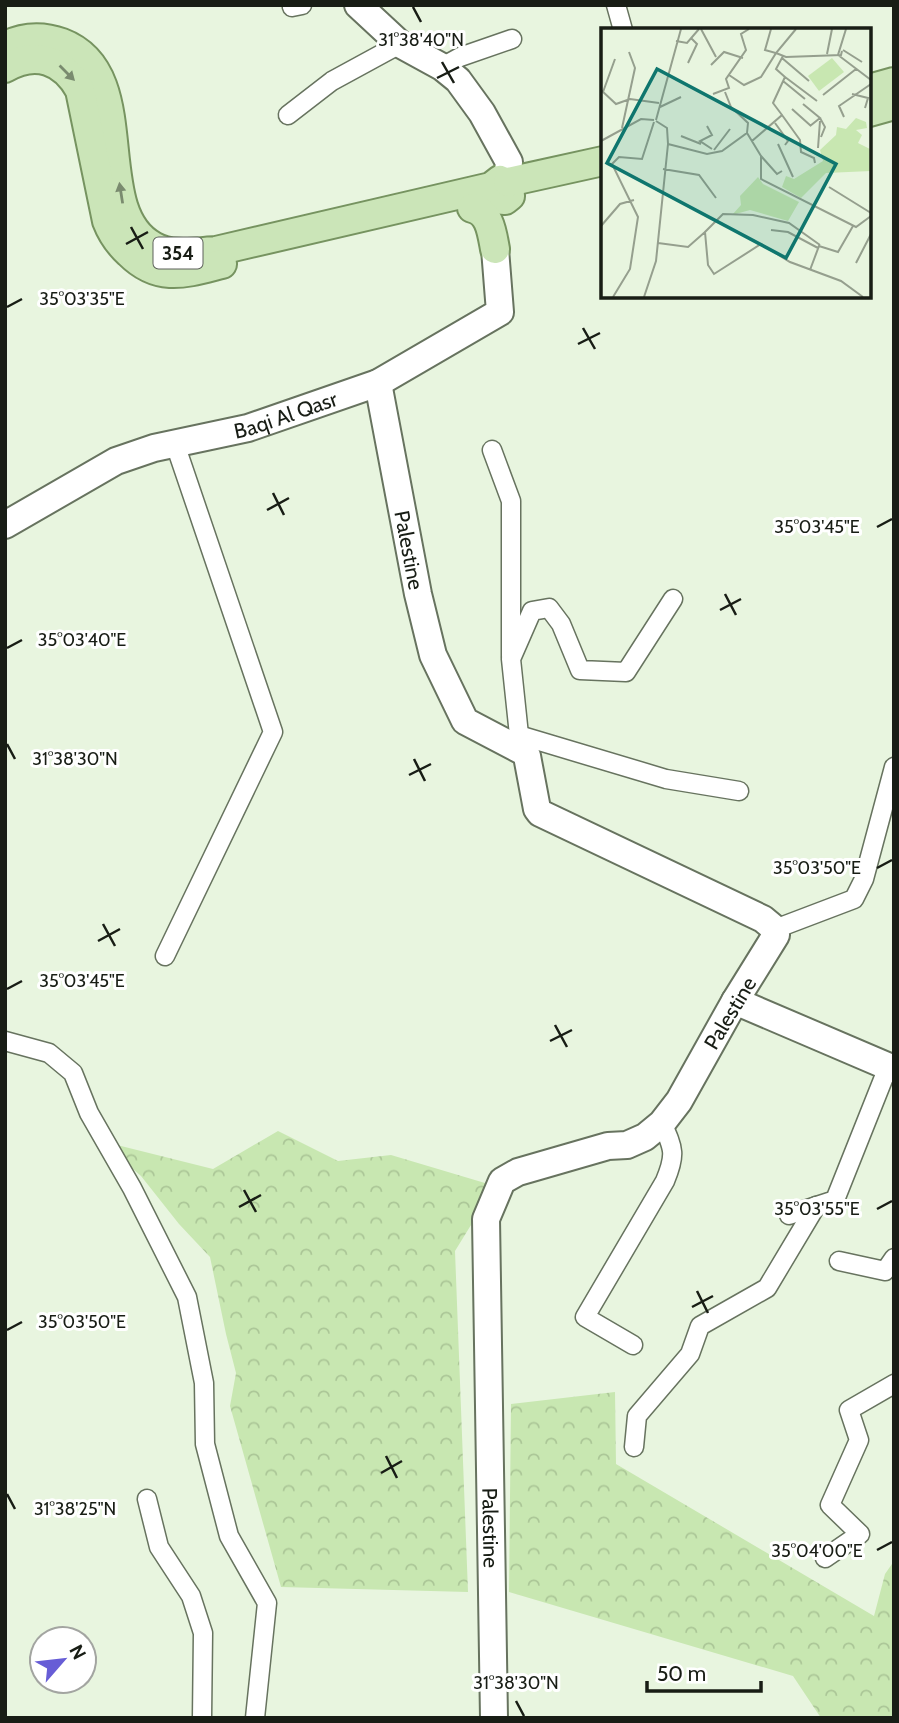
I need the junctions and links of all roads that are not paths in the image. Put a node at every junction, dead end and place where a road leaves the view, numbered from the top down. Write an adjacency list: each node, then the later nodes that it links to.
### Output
1 (358, 5): 5 (main road)
2 (616, 5): 3 (street)
3 (622, 28)
4 (512, 39): 7 (street)
5 (400, 44): 7 (main road); 13 (street)
6 (5, 46): 16 (main road, 354, one-way to 6)
7 (442, 67): 16 (main road)
8 (5, 68): 16 (main road, 354, one-way to 16)
9 (894, 82): 10 (main road)
10 (871, 88)
11 (894, 105): 12 (main road)
12 (871, 111)
13 (288, 115)
14 (601, 162): 16 (main road, 354)
15 (601, 178): 16 (main road, 354)
16 (498, 194): 17 (main road)
17 (495, 249): 18 (main road, Baqi Al Qasr)
18 (378, 383): 19 (main road, Baqi Al Qasr); 24 (main road, Palestine)
19 (175, 444): 21 (main road, Baqi Al Qasr); 28 (street)
20 (492, 450): 23 (street)
21 (5, 525)
22 (673, 599): 23 (street)
23 (512, 659): 24 (street)
24 (520, 742): 26 (street); 27 (main road)
25 (894, 767): 27 (street)
26 (739, 792)
27 (775, 929): 29 (main road, Palestine)
28 (165, 956)
29 (735, 1001): 31 (main road); 32 (main road, Palestine)
30 (5, 1041): 43 (street)
31 (891, 1068): 33 (street)
32 (662, 1123): 37 (street); 44 (main road, Palestine)
33 (816, 1206): 34 (street); 39 (street)
34 (789, 1215)
35 (894, 1258): 36 (street)
36 (839, 1261)
37 (633, 1345)
38 (894, 1384): 41 (street)
39 (634, 1447)
40 (147, 1499): 42 (street)
41 (825, 1558)
42 (202, 1718)
43 (255, 1718)
44 (494, 1718)

